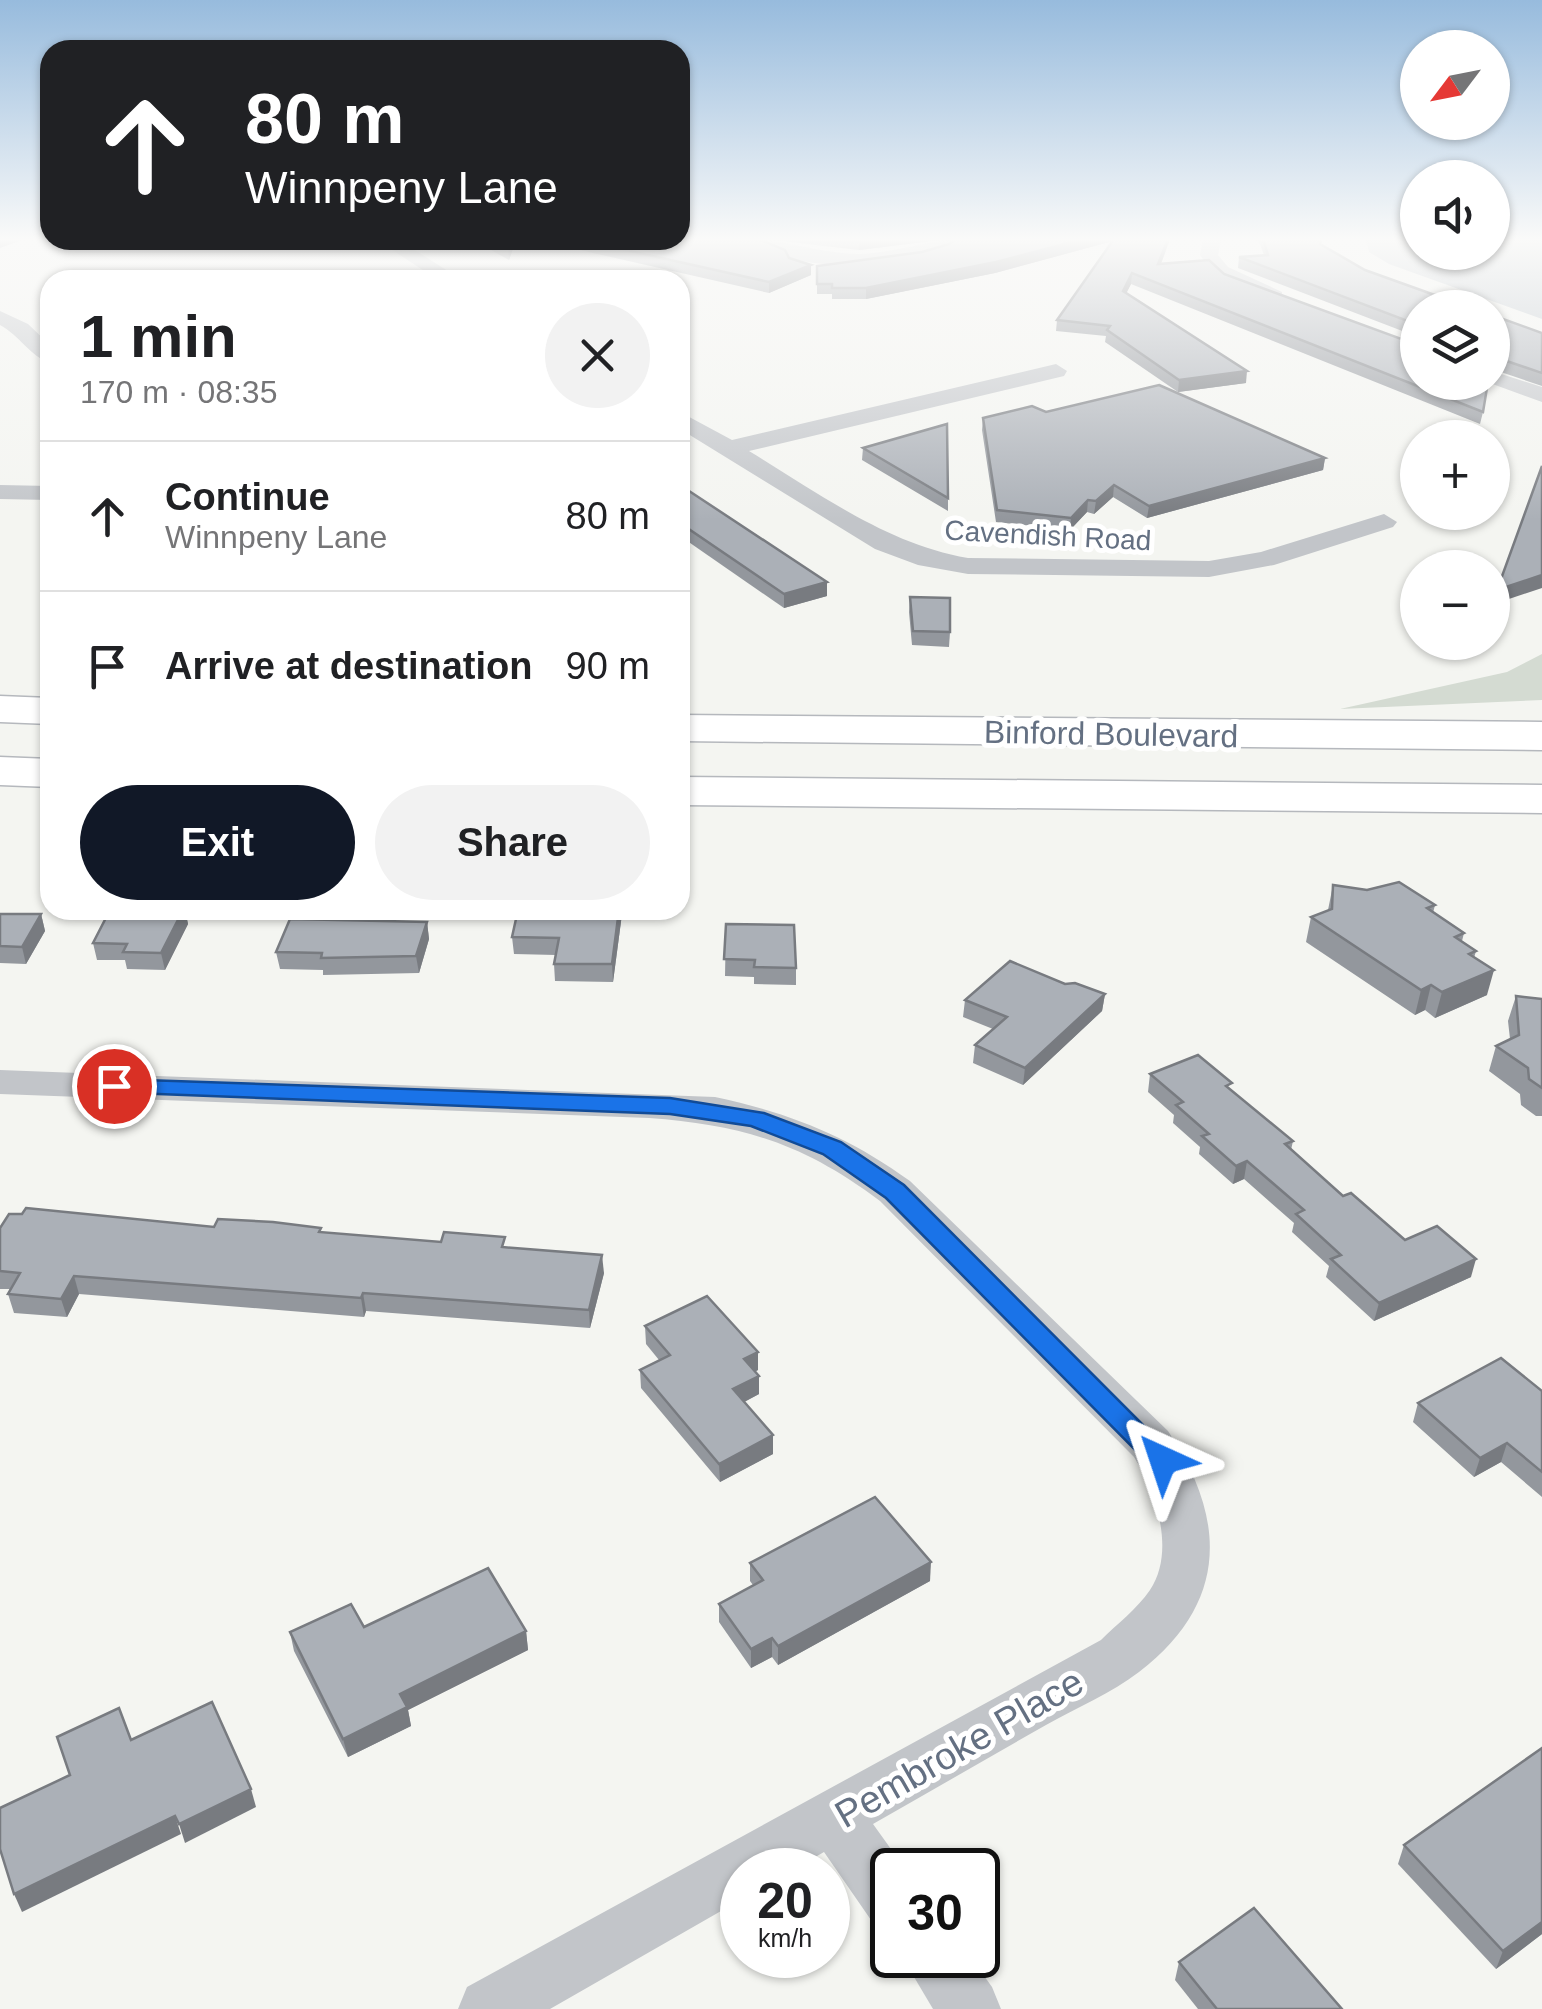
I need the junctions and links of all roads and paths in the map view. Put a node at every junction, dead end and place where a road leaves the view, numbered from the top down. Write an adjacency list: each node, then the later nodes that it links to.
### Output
1 (1056, 371): 5 (street)
2 (1510, 383): 3 (street)
3 (1542, 395)
4 (690, 424): 5 (street, Cavendish Road)
5 (730, 448): 8 (street, Cavendish Road)
6 (0, 492): 7 (street)
7 (40, 493)
8 (1384, 522)
9 (0, 709): 10 (main road)
10 (40, 711)
11 (690, 728): 12 (main road, Binford Boulevard)
12 (1542, 736)
13 (0, 771): 14 (main road)
14 (40, 773)
15 (690, 791): 16 (main road, Binford Boulevard)
16 (1542, 798)
17 (0, 1082): 18 (street, Pembroke Place)
18 (836, 1819): 19 (street); 21 (street, Pembroke Place)
19 (870, 1868)
20 (948, 1978): 22 (street)
21 (490, 2009)
22 (970, 2009)

